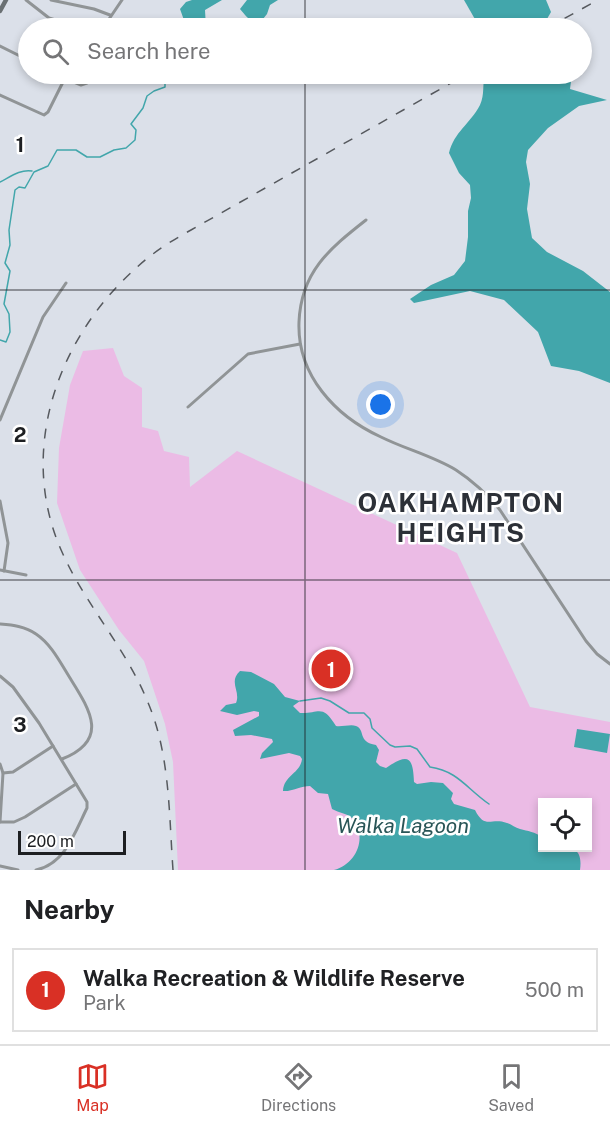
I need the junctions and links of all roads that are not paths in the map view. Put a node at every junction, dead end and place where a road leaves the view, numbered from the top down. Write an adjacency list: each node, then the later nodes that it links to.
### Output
1 (6, 0): 5 (street)
2 (26, 0): 7 (street)
3 (51, 0): 6 (street)
4 (122, 0): 6 (street)
5 (0, 11)
6 (111, 15): 8 (street)
7 (49, 18)
8 (109, 18)
9 (0, 46): 10 (street)
10 (18, 55)
11 (61, 84): 12 (street)
12 (0, 95)
13 (366, 220): 15 (street)
14 (66, 284): 17 (street)
15 (300, 344): 16 (street); 22 (street)
16 (188, 407)
17 (0, 420)
18 (0, 501): 19 (street)
19 (2, 571): 20 (street)
20 (26, 575)
21 (0, 624): 25 (street)
22 (610, 664)
23 (0, 676): 24 (street)
24 (53, 745): 25 (street); 27 (street)
25 (61, 759): 28 (street)
26 (0, 764): 27 (street)
27 (3, 773): 29 (street)
28 (76, 783): 30 (street); 33 (street)
29 (1, 801): 30 (street)
30 (0, 822)
31 (0, 866): 32 (street)
32 (18, 870)
33 (36, 870)

